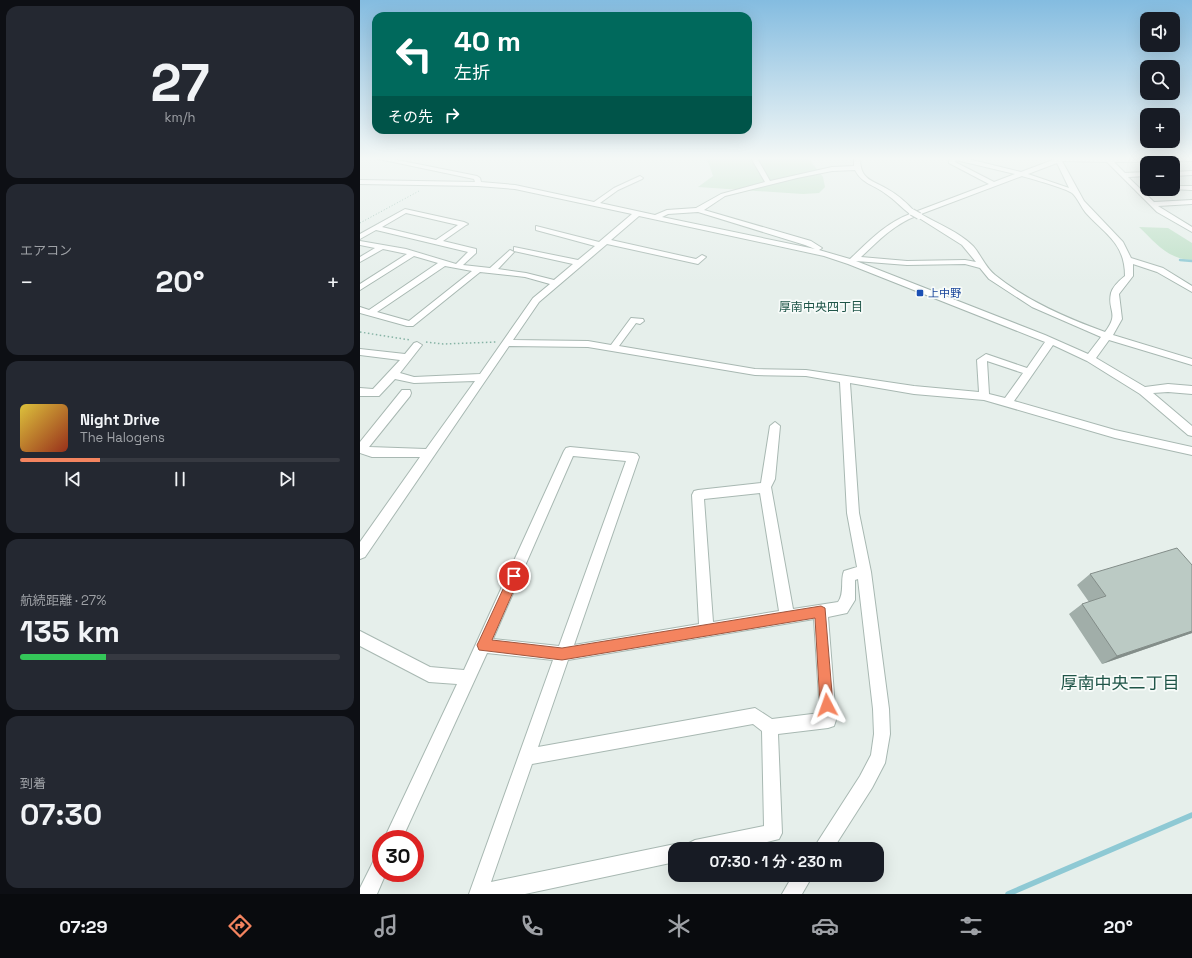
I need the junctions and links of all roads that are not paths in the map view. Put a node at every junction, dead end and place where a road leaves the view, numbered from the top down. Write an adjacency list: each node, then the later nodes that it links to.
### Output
1 (575, 200): 9 (street)
2 (601, 200): 9 (street)
3 (715, 200): 11 (street)
4 (897, 200): 32 (street, bridge)
5 (952, 200): 29 (street)
6 (1079, 200): 28 (street)
7 (1147, 200): 10 (street)
8 (1192, 202): 10 (street)
9 (595, 204): 12 (street)
10 (1151, 204): 15 (street)
11 (698, 210): 13 (street); 25 (street)
12 (638, 213): 13 (street); 22 (street)
13 (656, 217): 25 (street)
14 (1192, 219): 15 (street)
15 (1175, 220): 18 (street)
16 (375, 228): 19 (street); 20 (street); 20 (street)
17 (539, 228): 22 (street)
18 (1192, 230)
19 (360, 237)
20 (437, 242): 33 (street)
21 (360, 243): 23 (street)
22 (603, 243): 26 (street); 30 (street)
23 (382, 246): 24 (street); 27 (street)
24 (413, 253): 31 (street); 37 (street)
25 (826, 254): 29 (street)
26 (702, 257)
27 (360, 260)
28 (1129, 260): 38 (street); 42 (street)
29 (853, 261): 32 (street); 43 (street)
30 (579, 263): 35 (street); 36 (street)
31 (442, 264): 33 (street); 40 (street)
32 (982, 266): 42 (street)
33 (457, 267): 34 (street)
34 (478, 270): 35 (street); 40 (street)
35 (493, 270): 36 (street)
36 (555, 282): 45 (street)
37 (360, 288)
38 (1192, 290)
39 (360, 310): 40 (street)
40 (371, 312)
41 (640, 321): 46 (street)
42 (1106, 335): 49 (street); 50 (street)
43 (1051, 341): 49 (street); 51 (street)
44 (416, 342): 48 (street)
45 (505, 343): 46 (street); 53 (street)
46 (613, 348): 54 (street)
47 (360, 352): 48 (street)
48 (406, 357): 52 (street)
49 (1090, 358): 56 (street)
50 (1192, 362)
51 (1029, 372): 59 (street); 60 (street)
52 (393, 375): 53 (street); 57 (street)
53 (481, 377): 65 (street)
54 (845, 381): 59 (street); 68 (street)
55 (1192, 390): 56 (street)
56 (1144, 391): 62 (street)
57 (360, 392)
58 (406, 393): 63 (street)
59 (984, 396): 60 (street)
60 (1007, 403): 64 (street)
61 (775, 426): 66 (street)
62 (1192, 432)
63 (360, 449): 65 (street)
64 (1192, 451)
65 (429, 453): 67 (street)
66 (765, 487): 70 (street); 71 (street)
67 (361, 551)
68 (864, 572): 69 (street); 80 (street)
69 (821, 612): 70 (street); 76 (street)
70 (787, 617): 71 (street)
71 (706, 631): 74 (street)
72 (360, 638): 75 (street)
73 (483, 645): 74 (street); 74 (street); 75 (street)
74 (562, 654): 77 (street)
75 (468, 678): 78 (street)
76 (770, 726): 77 (street); 79 (street)
77 (526, 758): 85 (street)
78 (397, 830)
79 (729, 842)
80 (827, 842)
81 (668, 854): 85 (street)
82 (373, 882): 84 (street)
83 (800, 882): 86 (street)
84 (367, 894)
85 (480, 894)
86 (792, 894)

